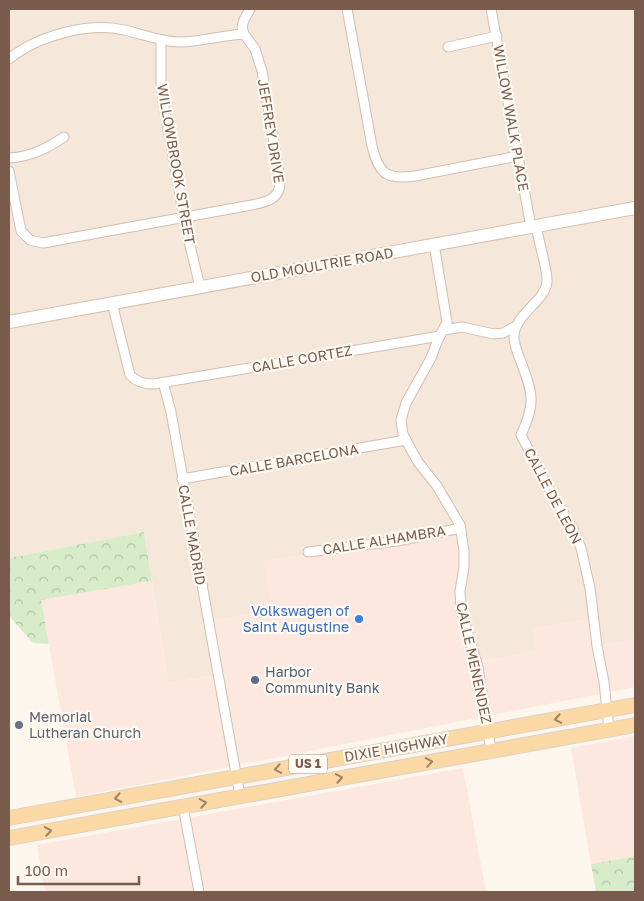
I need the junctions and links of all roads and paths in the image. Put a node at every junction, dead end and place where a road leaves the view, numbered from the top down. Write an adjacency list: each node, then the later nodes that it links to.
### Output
1 (250, 9): 4 (street)
2 (347, 9): 10 (street)
3 (491, 9): 5 (street, WILLOW WALK PLACE)
4 (244, 34): 6 (street); 14 (street, JEFFREY DRIVE)
5 (497, 36): 7 (street); 10 (street, WILLOW WALK PLACE)
6 (161, 40): 8 (street); 14 (street, WILLOWBROOK STREET)
7 (448, 47)
8 (9, 59)
9 (64, 137): 11 (street)
10 (518, 156): 15 (street, WILLOW WALK PLACE)
11 (9, 158)
12 (9, 171): 14 (street)
13 (635, 208): 15 (main road, OLD MOULTRIE ROAD)
14 (184, 217): 17 (street, WILLOWBROOK STREET)
15 (533, 226): 16 (main road, OLD MOULTRIE ROAD); 20 (street)
16 (434, 244): 17 (main road, OLD MOULTRIE ROAD); 21 (street, CALLE MENENDEZ)
17 (200, 287): 18 (main road, OLD MOULTRIE ROAD)
18 (112, 303): 19 (main road, OLD MOULTRIE ROAD); 22 (street)
19 (9, 322)
20 (516, 326): 21 (street); 28 (street, CALLE DE LEON)
21 (442, 333): 22 (street, CALLE CORTEZ); 23 (street, CALLE MENENDEZ)
22 (164, 382): 24 (street, CALLE MADRID)
23 (406, 440): 24 (street, CALLE BARCELONA); 25 (street, CALLE MENENDEZ)
24 (182, 480): 33 (street, CALLE MADRID)
25 (461, 528): 26 (street, CALLE ALHAMBRA); 31 (street, CALLE MENENDEZ)
26 (308, 552)
27 (635, 705): 28 (main road, DIXIE HIGHWAY / US 1)
28 (606, 710): 30 (street, CALLE DE LEON); 31 (main road, DIXIE HIGHWAY / US 1, one-way to 31)
29 (635, 725): 30 (main road, US 1)
30 (609, 729): 32 (main road, US 1)
31 (488, 731): 32 (street, CALLE MENENDEZ); 33 (main road, DIXIE HIGHWAY / US 1, one-way to 33)
32 (491, 751): 34 (main road, US 1, one-way to 32)
33 (236, 777): 34 (street, CALLE MADRID); 36 (main road, DIXIE HIGHWAY / US 1, one-way to 36)
34 (240, 796): 35 (main road, US 1, one-way to 34)
35 (183, 806): 37 (main road, US 1, one-way to 35); 38 (street)
36 (9, 818)
37 (9, 838)
38 (199, 892)

